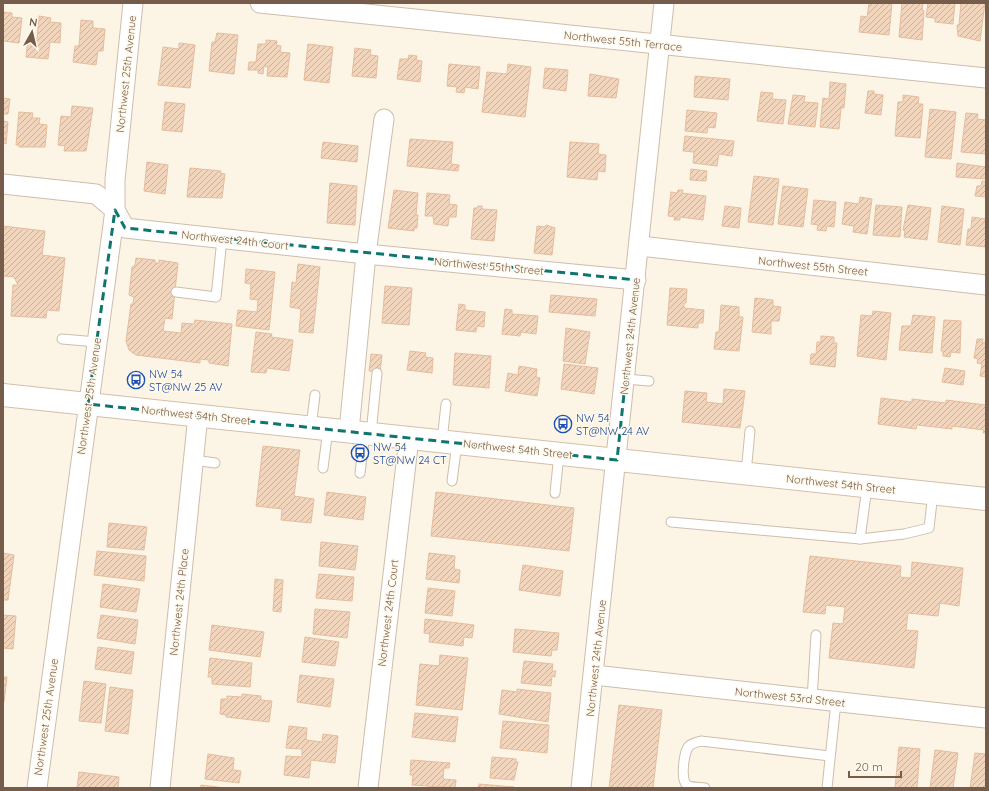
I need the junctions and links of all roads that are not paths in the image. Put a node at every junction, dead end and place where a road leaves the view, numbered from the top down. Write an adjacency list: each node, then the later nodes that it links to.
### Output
1 (133, 3): 8 (street, Northwest 25th Avenue)
2 (260, 3): 4 (street, Northwest 55th Terrace)
3 (664, 3): 4 (street, Northwest 24th Avenue)
4 (660, 44): 5 (street, Northwest 55th Terrace); 10 (street, Northwest 24th Avenue)
5 (986, 78)
6 (384, 119): 11 (street)
7 (3, 184): 8 (street)
8 (115, 210): 9 (street, Northwest 24th Court); 16 (street, Northwest 25th Avenue)
9 (222, 239): 11 (street, Northwest 24th Court); 14 (lane)
10 (640, 246): 12 (street, Northwest 24th Avenue); 13 (street, Northwest 55th Street)
11 (366, 254): 12 (street, Northwest 55th Street); 25 (street)
12 (636, 280): 18 (street, Northwest 24th Avenue)
13 (986, 286)
14 (176, 292)
15 (62, 339): 16 (lane)
16 (97, 342): 22 (street, Northwest 25th Avenue)
17 (377, 373): 25 (lane)
18 (626, 379): 19 (lane); 31 (street, Northwest 24th Avenue)
19 (649, 381)
20 (3, 394): 22 (main road, Northwest 54th Street)
21 (315, 395): 25 (lane)
22 (88, 404): 24 (main road, Northwest 54th Street); 49 (street, Northwest 25th Avenue)
23 (446, 404): 28 (lane)
24 (198, 415): 25 (main road, Northwest 54th Street); 30 (street, Northwest 24th Place)
25 (345, 431): 27 (main road, Northwest 54th Street); 33 (lane); 34 (lane)
26 (750, 431): 35 (lane)
27 (409, 438): 28 (main road, Northwest 54th Street); 51 (street, Northwest 24th Court)
28 (449, 442): 29 (main road, Northwest 54th Street); 36 (lane)
29 (559, 454): 31 (main road, Northwest 54th Street); 38 (lane)
30 (194, 460): 32 (lane); 50 (street, Northwest 24th Place)
31 (617, 460): 35 (main road, Northwest 54th Street); 44 (street, Northwest 24th Avenue)
32 (214, 463)
33 (323, 468)
34 (360, 473)
35 (746, 474): 37 (main road, Northwest 54th Street)
36 (452, 480)
37 (867, 486): 39 (main road, Northwest 54th Street); 42 (lane)
38 (555, 493)
39 (933, 493): 40 (main road, Northwest 54th Street); 42 (lane)
40 (986, 499)
41 (671, 522): 42 (lane)
42 (860, 539)
43 (816, 635): 45 (lane)
44 (594, 675): 45 (street, Northwest 53rd Street); 52 (street, Northwest 24th Avenue)
45 (812, 699): 46 (street, Northwest 53rd Street)
46 (836, 702): 47 (street, Northwest 53rd Street); 48 (lane)
47 (986, 718)
48 (830, 756): 53 (lane); 54 (lane)
49 (37, 788)
50 (160, 788)
51 (368, 788)
52 (582, 788)
53 (705, 788)
54 (827, 788)

